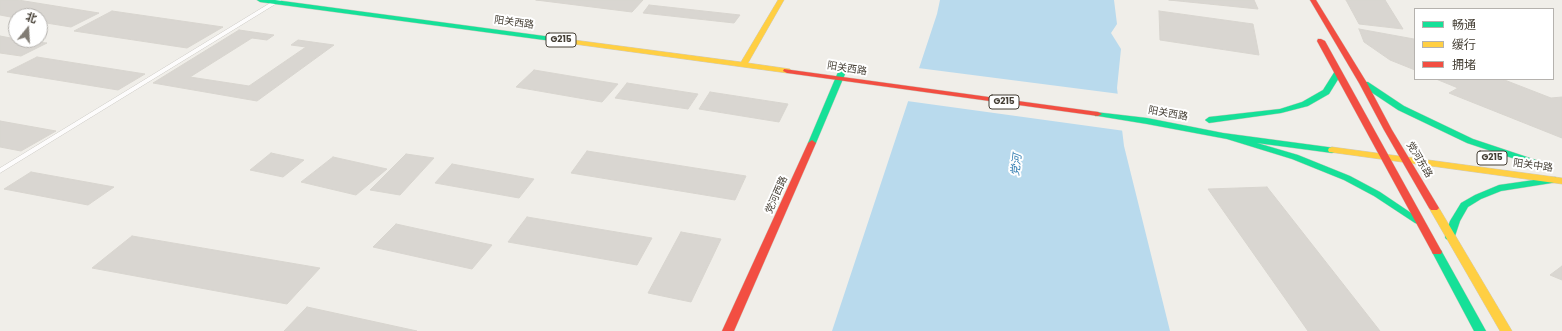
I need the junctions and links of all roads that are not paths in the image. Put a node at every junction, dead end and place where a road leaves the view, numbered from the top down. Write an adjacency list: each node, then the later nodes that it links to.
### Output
1 (260, 0): 4 (main road, 阳关西路 / G215)
2 (781, 0): 6 (main road)
3 (1313, 0): 10 (main road, 党河东路)
4 (277, 1): 6 (main road, 阳关西路 / G215); 21 (lane)
5 (1317, 33): 8 (main road)
6 (743, 65): 9 (main road, 阳关西路 / G215)
7 (844, 67): 9 (main road, 党河西路)
8 (1338, 73): 11 (main road); 14 (main road)
9 (840, 79): 12 (main road, 阳关西路 / G215); 25 (main road, 党河西路)
10 (1363, 83): 15 (main road, 党河东路); 18 (main road, 阳关中路 / G215)
11 (1248, 125)
12 (1223, 136): 17 (main road, 阳关西路 / G215); 23 (main road)
13 (1363, 141): 14 (main road)
14 (1377, 142): 15 (main road); 17 (main road)
15 (1397, 145): 16 (main road); 19 (main road, 党河东路)
16 (1409, 147)
17 (1385, 157): 19 (main road, 阳关西路 / G215); 23 (main road)
18 (1492, 158)
19 (1406, 160): 20 (main road, 阳关西路 / G215); 24 (main road, 党河东路)
20 (1430, 163): 22 (main road, 阳关中路 / G215)
21 (0, 171)
22 (1558, 181): 24 (main road)
23 (1420, 222): 26 (main road)
24 (1450, 237): 27 (main road, 党河东路)
25 (728, 331)
26 (1480, 331)
27 (1506, 331)

